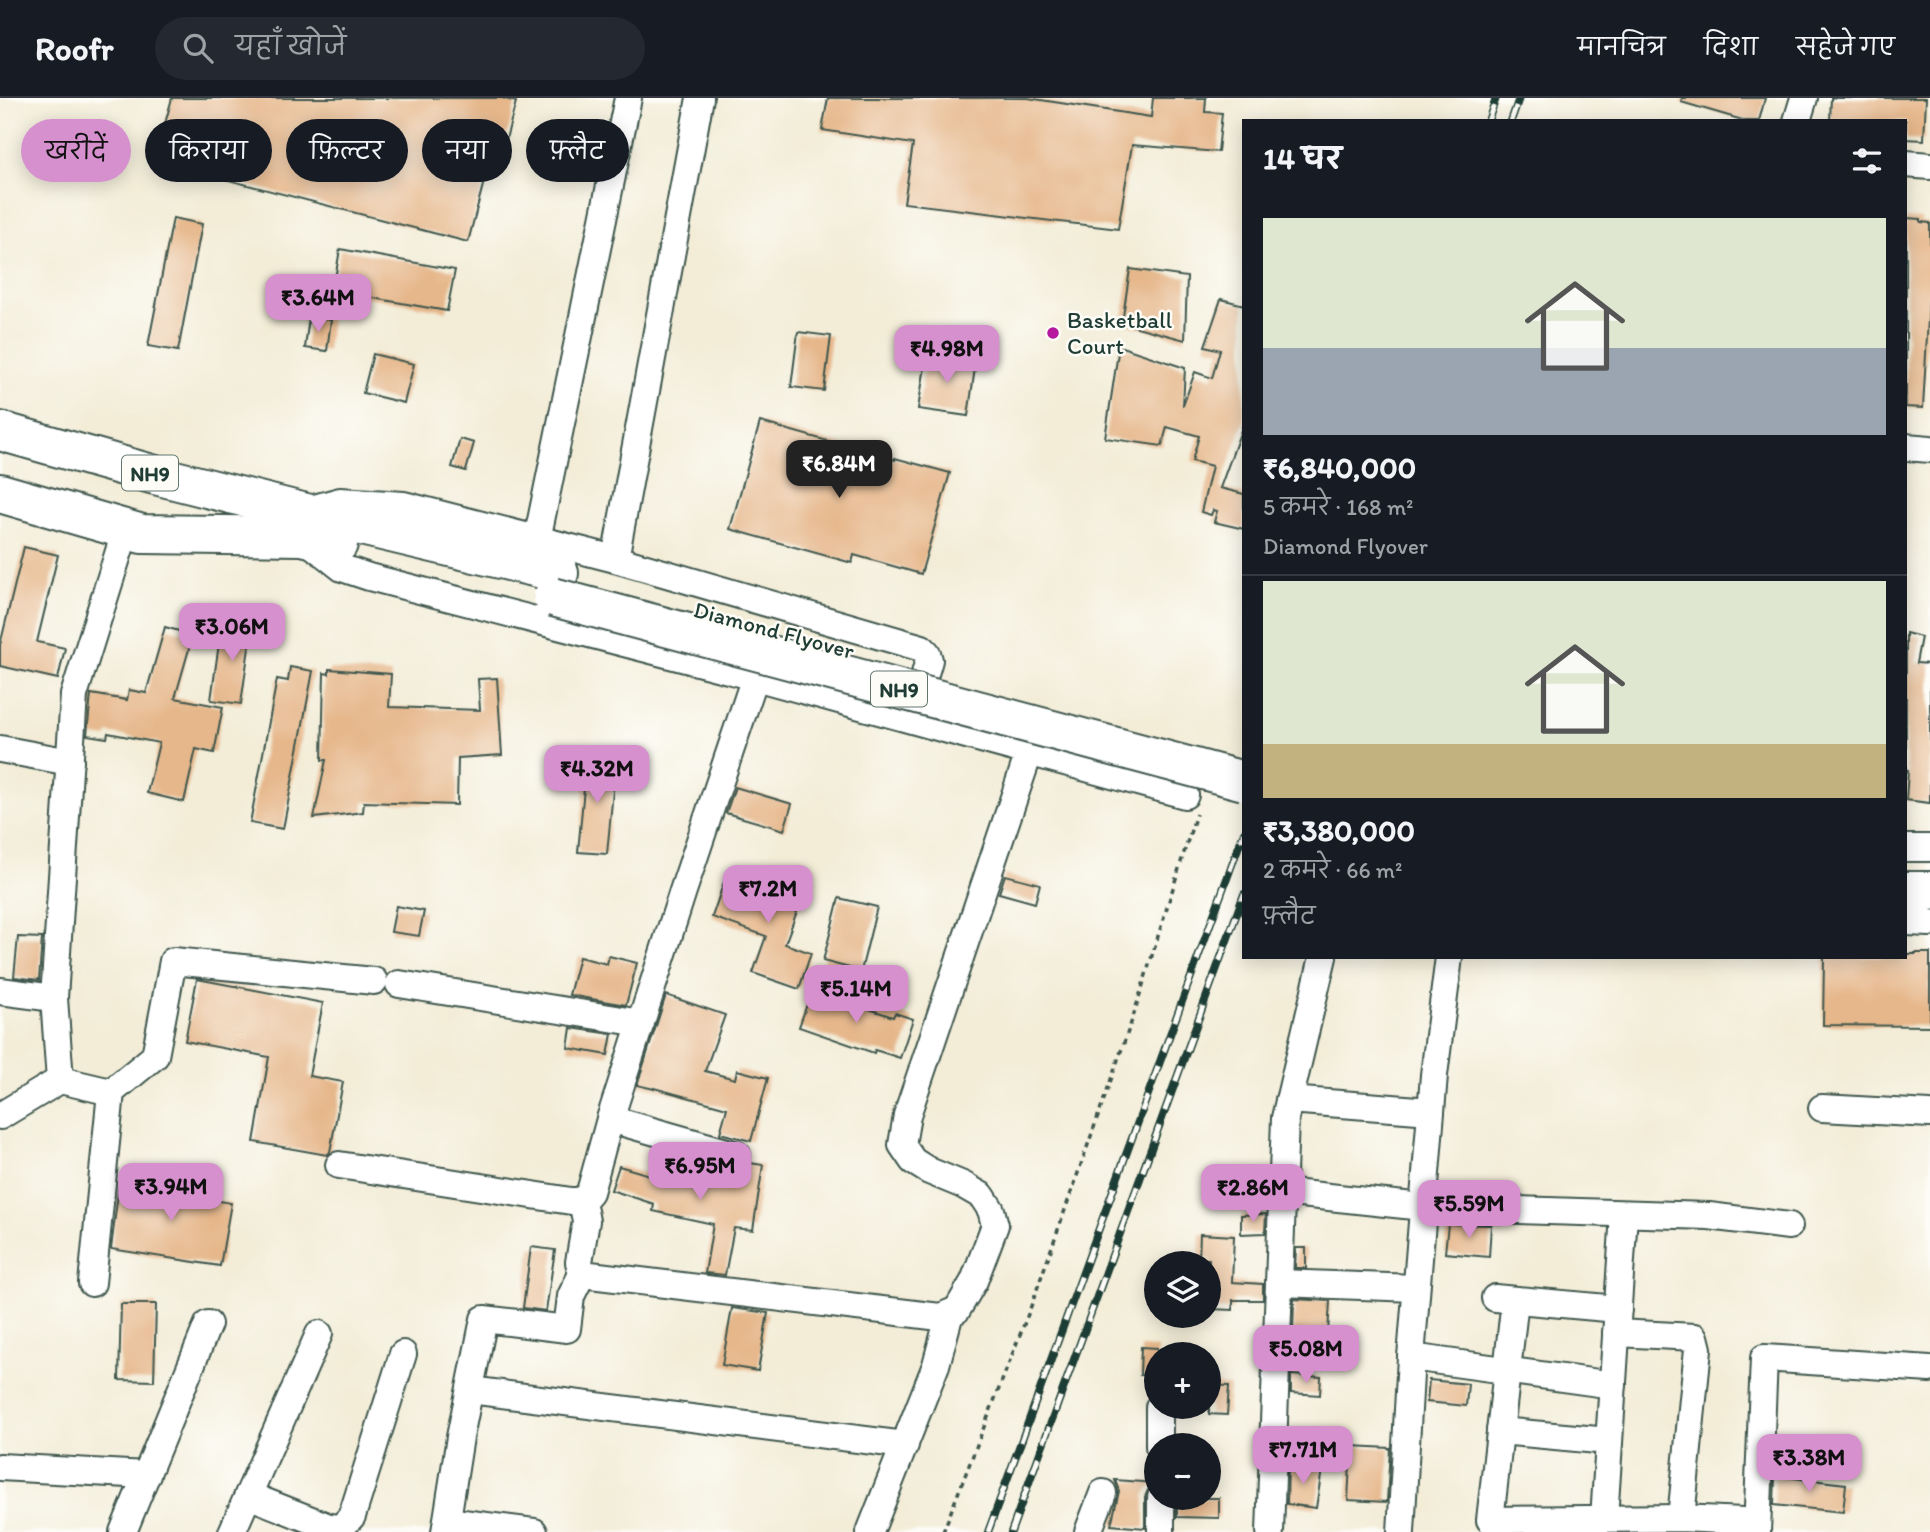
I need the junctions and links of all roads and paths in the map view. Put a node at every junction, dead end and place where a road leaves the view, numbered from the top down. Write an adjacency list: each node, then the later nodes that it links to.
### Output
1 (628, 98): 13 (street)
2 (700, 98): 15 (street)
3 (1804, 98): 4 (street)
4 (1798, 119)
5 (1907, 164): 6 (street)
6 (1930, 166)
7 (0, 431): 11 (highway, NH9)
8 (1907, 447): 9 (street)
9 (1930, 449)
10 (0, 493): 12 (highway, NH9)
11 (302, 524): 12 (highway, NH9); 13 (street); 14 (highway, Diamond Flyover / NH9); 16 (street)
12 (126, 529): 21 (street)
13 (537, 540): 15 (street)
14 (393, 546): 20 (highway, Diamond Flyover / NH9); 22 (highway, Diamond Flyover / NH9, bridge)
15 (615, 559): 17 (street)
16 (755, 677): 17 (street); 36 (street)
17 (911, 720): 19 (street)
18 (0, 749): 21 (street)
19 (1029, 753): 23 (street); 56 (street)
20 (1242, 755)
21 (70, 762): 35 (street)
22 (1242, 780)
23 (1191, 803): 82 (path)
24 (1907, 848): 25 (street)
25 (1930, 848)
26 (1907, 866): 27 (highway)
27 (1930, 866)
28 (1907, 891): 29 (highway)
29 (1930, 891)
30 (1907, 922): 31 (street)
31 (1930, 923)
32 (1323, 959): 39 (street)
33 (1445, 959): 41 (street)
34 (0, 991): 35 (street)
35 (54, 998): 37 (street)
36 (641, 1023): 38 (street); 44 (street)
37 (60, 1080): 38 (street); 43 (street)
38 (111, 1092): 53 (street)
39 (1289, 1100): 41 (street); 47 (street)
40 (1822, 1108): 42 (street)
41 (1431, 1111): 49 (street)
42 (1930, 1114)
43 (0, 1116)
44 (610, 1119): 45 (street); 48 (street)
45 (737, 1155)
46 (340, 1165): 48 (street)
47 (1282, 1192): 49 (street); 54 (street)
48 (582, 1202): 52 (street)
49 (1423, 1207): 50 (street); 55 (street)
50 (1624, 1214): 51 (street); 57 (street)
51 (1789, 1226)
52 (582, 1274): 56 (street); 65 (street)
53 (92, 1283)
54 (1279, 1283): 55 (street); 85 (street)
55 (1416, 1288): 61 (street)
56 (950, 1313): 68 (street)
57 (1617, 1321): 63 (street); 64 (street); 74 (street)
58 (208, 1324): 70 (street)
59 (318, 1334): 72 (street)
60 (403, 1354): 72 (street)
61 (1411, 1357): 63 (street); 86 (street)
62 (1930, 1369): 76 (street)
63 (1506, 1370): 64 (street); 66 (street)
64 (1613, 1385): 67 (street)
65 (470, 1390): 68 (street); 77 (street)
66 (1500, 1431): 67 (street); 75 (street)
67 (1609, 1441): 75 (street)
68 (905, 1445): 81 (street)
69 (0, 1467): 70 (street)
70 (147, 1475): 78 (street)
71 (1103, 1493): 83 (street)
72 (248, 1495): 79 (street)
73 (1160, 1510): 84 (street)
74 (1681, 1518): 75 (street); 76 (street)
75 (1604, 1519)
76 (1750, 1526)
77 (446, 1527): 80 (street)
78 (123, 1532)
79 (232, 1532)
80 (534, 1532)
81 (870, 1532)
82 (943, 1532)
83 (1088, 1532)
84 (1161, 1532)
85 (1270, 1532)
86 (1401, 1532)

